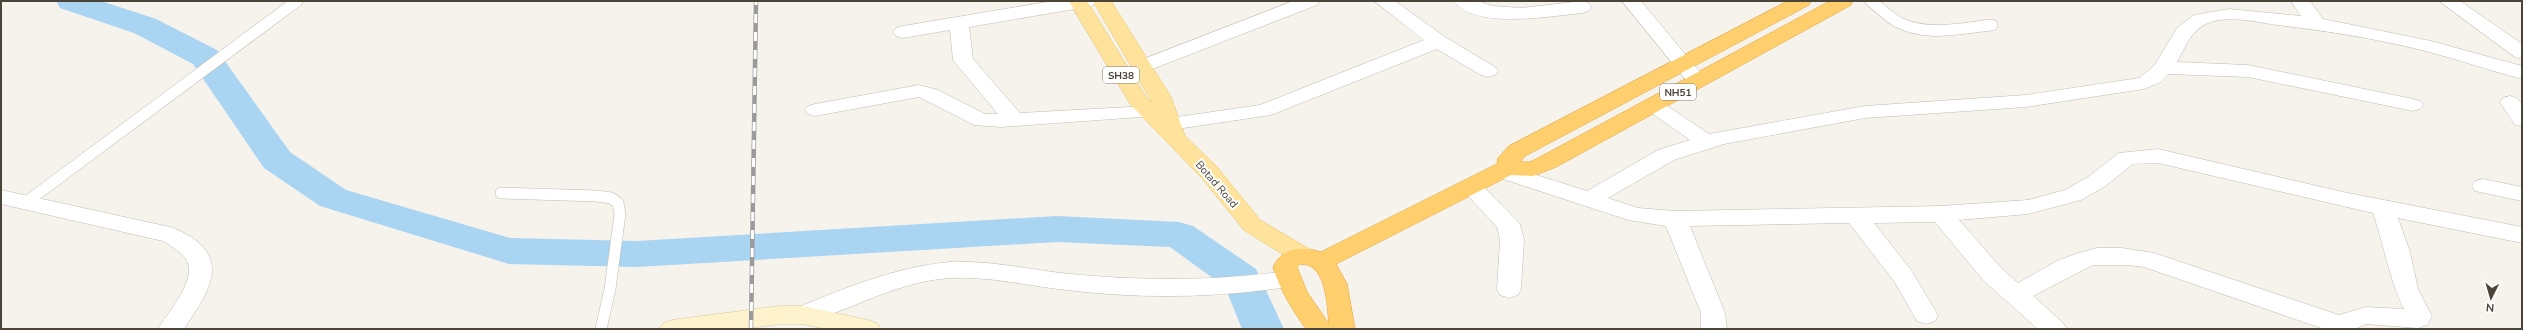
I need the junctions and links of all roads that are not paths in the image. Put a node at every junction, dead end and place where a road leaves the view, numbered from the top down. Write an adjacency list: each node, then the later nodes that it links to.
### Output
1 (297, 1): 44 (lane)
2 (1102, 1): 23 (main road, Botad Road / SH38)
3 (1310, 1): 23 (street)
4 (1382, 1): 20 (street)
5 (1463, 1): 14 (street)
6 (1631, 1): 22 (street)
7 (1802, 1): 22 (highway, NH51)
8 (1844, 1): 27 (highway, NH51)
9 (1871, 1): 18 (lane)
10 (2238, 1): 15 (street)
11 (2300, 1): 16 (street)
12 (2448, 1): 21 (street)
13 (1081, 2): 17 (street); 32 (main road, Botad Road / SH38)
14 (1582, 7)
15 (2252, 16): 16 (street); 24 (street)
16 (2316, 23): 26 (street)
17 (959, 24): 19 (street); 33 (street)
18 (1992, 25)
19 (903, 32)
20 (1438, 41): 25 (street); 35 (street)
21 (2522, 53)
22 (1684, 64): 27 (street); 37 (highway, NH51)
23 (1143, 66): 35 (main road, Botad Road / SH38)
24 (2164, 68): 29 (street); 36 (street)
25 (1488, 71)
26 (2522, 73)
27 (1697, 80): 30 (highway, NH51)
28 (2510, 102): 34 (street)
29 (2413, 105)
30 (1653, 106): 36 (street); 37 (highway, NH51)
31 (814, 110): 33 (street)
32 (1148, 112): 33 (street); 35 (main road, Botad Road / SH38)
33 (1014, 120)
34 (2522, 120)
35 (1173, 132): 50 (main road, Botad Road / SH38)
36 (1706, 142): 43 (street)
37 (1505, 170): 39 (highway, NH51); 43 (street)
38 (2483, 186): 41 (street)
39 (1471, 187): 50 (highway, NH51); 51 (street)
40 (501, 193): 59 (lane)
41 (2522, 194)
42 (1, 197): 44 (street)
43 (1588, 200): 48 (street)
44 (26, 203): 58 (street)
45 (2383, 207): 46 (street); 49 (street); 57 (street)
46 (1941, 214): 47 (street); 52 (street)
47 (1855, 216): 48 (street); 54 (street)
48 (1675, 218): 62 (street)
49 (2522, 235)
50 (1300, 266): 53 (street); 55 (highway); 56 (highway)
51 (1509, 289)
52 (2016, 295): 57 (street); 63 (street)
53 (803, 315): 60 (street); 61 (street)
54 (1926, 315)
55 (1341, 322): 56 (highway)
56 (1316, 325)
57 (2342, 327)
58 (171, 329)
59 (601, 329)
60 (672, 329)
61 (868, 329)
62 (1714, 329)
63 (2054, 329)

